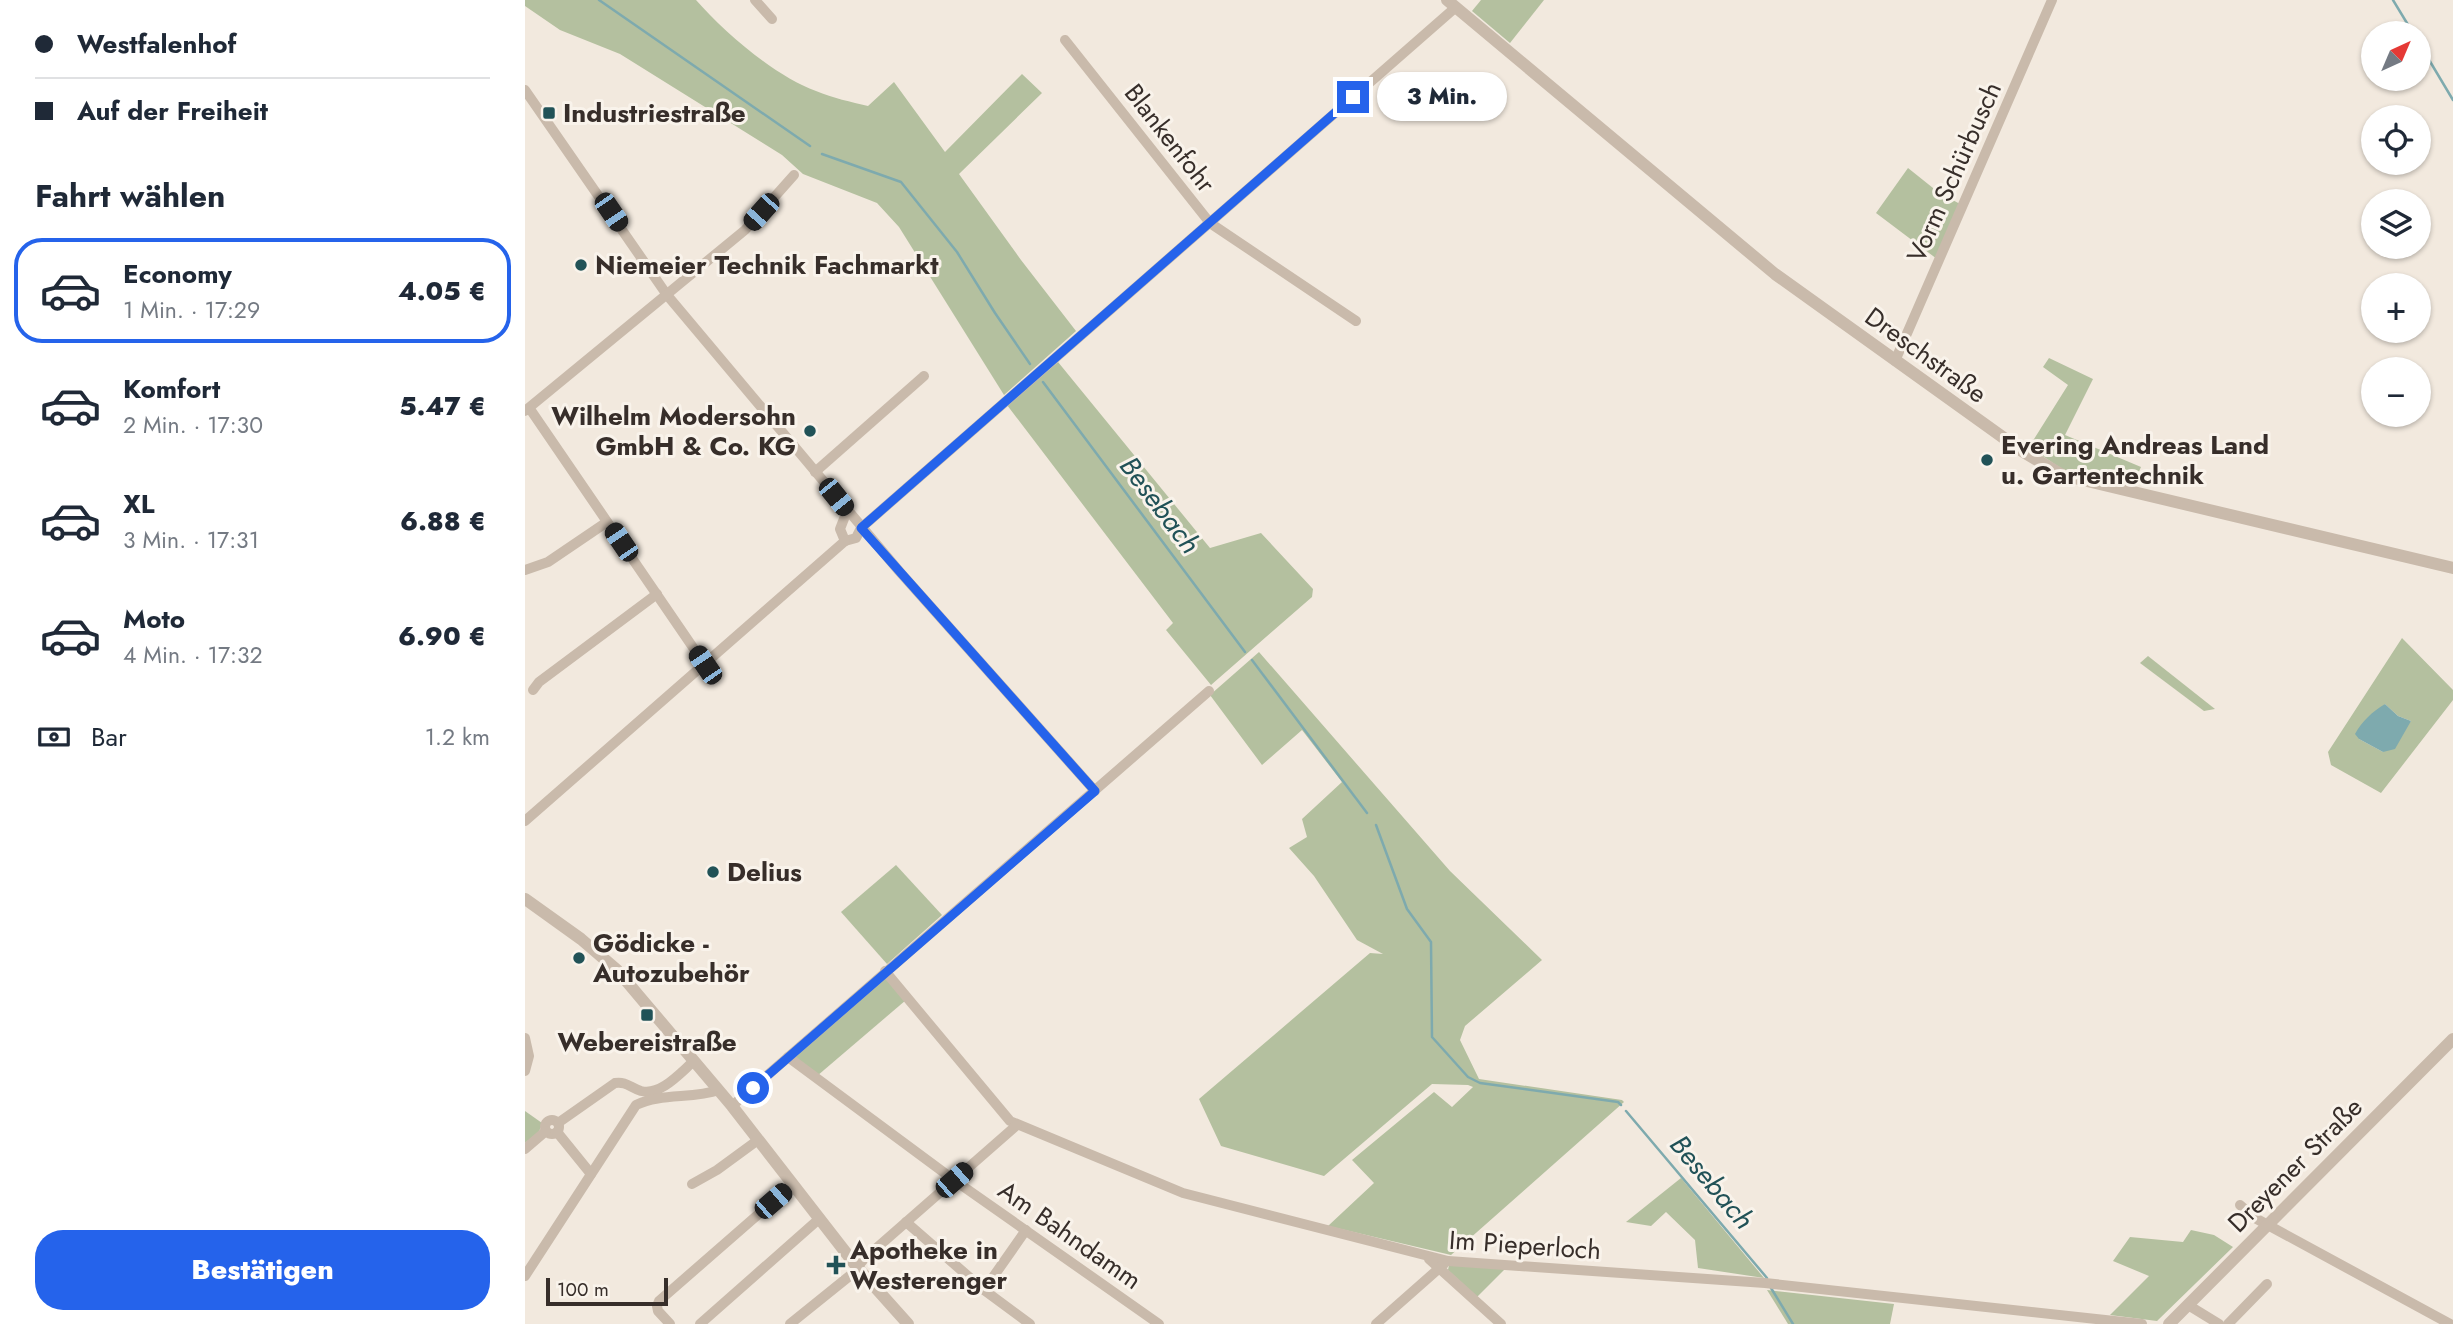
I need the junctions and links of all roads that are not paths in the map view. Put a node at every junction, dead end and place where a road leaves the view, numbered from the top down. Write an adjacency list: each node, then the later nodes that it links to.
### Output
1 (2052, 0): 11 (street, Vorm Schürbusch)
2 (761, 2): 4 (street)
3 (1451, 4): 8 (street); 11 (street, Dreschstraße)
4 (772, 19)
5 (1065, 40): 8 (street, Blankenfohr)
6 (525, 90): 9 (street)
7 (794, 175): 9 (street)
8 (1210, 223): 10 (street, Blankenfohr); 17 (street)
9 (667, 295): 13 (street); 14 (street)
10 (1356, 321)
11 (1895, 361): 19 (street, Dreschstraße)
12 (924, 376): 14 (street)
13 (527, 410): 16 (street)
14 (815, 472): 15 (street)
15 (847, 511): 17 (street); 18 (street)
16 (607, 522): 20 (street); 21 (street)
17 (861, 528): 18 (street); 25 (street)
18 (845, 541): 22 (street)
19 (2453, 568)
20 (525, 570)
21 (657, 594): 22 (street); 23 (street)
22 (705, 665): 26 (street)
23 (533, 690)
24 (1209, 691): 25 (street)
25 (1095, 791): 28 (street)
26 (525, 821)
27 (525, 899): 32 (street)
28 (885, 971): 31 (street); 35 (street, Im Pieperloch)
29 (525, 1038): 33 (street)
30 (2453, 1039): 46 (street, Dreyener Straße)
31 (788, 1057): 34 (street); 40 (street, Am Bahndamm)
32 (694, 1061): 34 (street); 36 (street)
33 (525, 1071)
34 (725, 1097): 37 (street); 39 (street)
35 (1017, 1125): 40 (street); 48 (street, Im Pieperloch)
36 (554, 1128): 38 (street); 39 (street)
37 (758, 1140): 41 (street); 42 (street)
38 (525, 1149)
39 (591, 1174): 50 (street)
40 (954, 1180): 45 (street); 47 (street, Am Bahndamm)
41 (692, 1184)
42 (793, 1184): 44 (street); 54 (street)
43 (2240, 1205): 46 (street)
44 (819, 1219): 49 (street); 55 (street)
45 (906, 1222): 49 (street); 52 (street)
46 (2268, 1224): 53 (street, Dreyener Straße); 66 (street)
47 (1026, 1230): 52 (street); 59 (street, Am Bahndamm)
48 (1444, 1265): 60 (street); 61 (street); 62 (street, Im Pieperloch)
49 (857, 1267): 56 (street); 57 (street)
50 (525, 1276)
51 (2267, 1284): 65 (street)
52 (984, 1290): 58 (street)
53 (2188, 1305): 63 (street, Dreyener Straße); 64 (street)
54 (670, 1324)
55 (700, 1324)
56 (790, 1324)
57 (908, 1324)
58 (1030, 1324)
59 (1159, 1324)
60 (1376, 1324)
61 (1501, 1324)
62 (2142, 1324)
63 (2169, 1324)
64 (2219, 1324)
65 (2228, 1324)
66 (2450, 1324)

